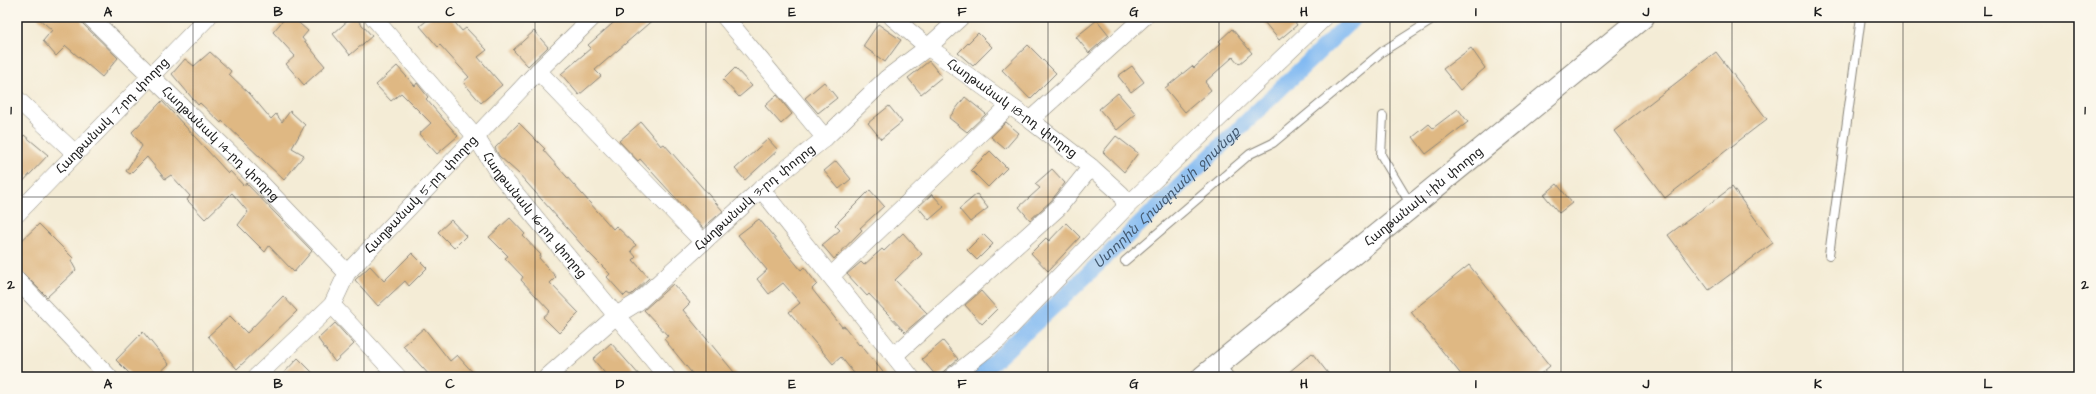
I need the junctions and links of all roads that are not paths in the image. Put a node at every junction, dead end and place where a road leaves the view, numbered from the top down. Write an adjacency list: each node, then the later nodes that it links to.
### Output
1 (90, 17): 15 (street, Հաղթանակ 14-րդ փողոց)
2 (208, 17): 15 (street, Հաղթանակ 7-րդ փողոց)
3 (373, 17): 20 (street, Հաղթանակ 16-րդ փողոց)
4 (593, 17): 14 (street, Հաղթանակ 5-րդ փողոց)
5 (725, 17): 21 (street)
6 (892, 17): 13 (street, Հաղթանակ 18-րդ փողոց)
7 (961, 17): 13 (street, Հաղթանակ 3-րդ փողոց)
8 (1144, 17): 19 (street)
9 (1325, 17): 25 (street)
10 (1437, 17): 30 (lane)
11 (1643, 17): 26 (main road, Հաղթանակ 1-ին փողոց)
12 (1861, 17): 29 (lane)
13 (928, 47): 17 (street, Հաղթանակ 18-րդ փողոց); 21 (street, Հաղթանակ 3-րդ փողոց)
14 (538, 71): 20 (street, Հաղթանակ 5-րդ փողոց); 28 (street)
15 (151, 75): 22 (street, Հաղթանակ 7-րդ փողոց); 31 (street, Հաղթանակ 14-րդ փողոց)
16 (17, 99): 22 (street)
17 (1009, 106): 19 (street, Հաղթանակ 18-րդ փողոց); 32 (street)
18 (1383, 116): 26 (lane)
19 (1030, 120): 23 (street, Հաղթանակ 18-րդ փողոց)
20 (476, 137): 31 (street, Հաղթանակ 5-րդ փողոց); 35 (street, Հաղթանակ 16-րդ փողոց)
21 (825, 138): 24 (street, Հաղթանակ 3-րդ փողոց)
22 (76, 153): 27 (street, Հաղթանակ 7-րդ փողոց)
23 (1091, 167): 25 (street, Հաղթանակ 18-րդ փողոց); 36 (street)
24 (761, 189): 28 (street, Հաղթանակ 3-րդ փողոց); 32 (street)
25 (1126, 207): 44 (street)
26 (1412, 207): 37 (main road, Հաղթանակ 1-ին փողոց)
27 (17, 214)
28 (703, 242): 35 (street, Հաղթանակ 3-րդ փողոց)
29 (1828, 255)
30 (1125, 261)
31 (347, 273): 34 (street, Հաղթանակ 5-րդ փողոց)
32 (832, 275): 36 (street)
33 (17, 280): 38 (street)
34 (332, 305): 39 (street, Հաղթանակ 5-րդ փողոց); 40 (street)
35 (617, 315): 41 (street, Հաղթանակ 3-րդ փողոց); 42 (street, Հաղթանակ 16-րդ փողոց)
36 (895, 355): 43 (street)
37 (1217, 373)
38 (109, 377)
39 (256, 377)
40 (398, 377)
41 (547, 377)
42 (667, 377)
43 (911, 377)
44 (952, 377)

